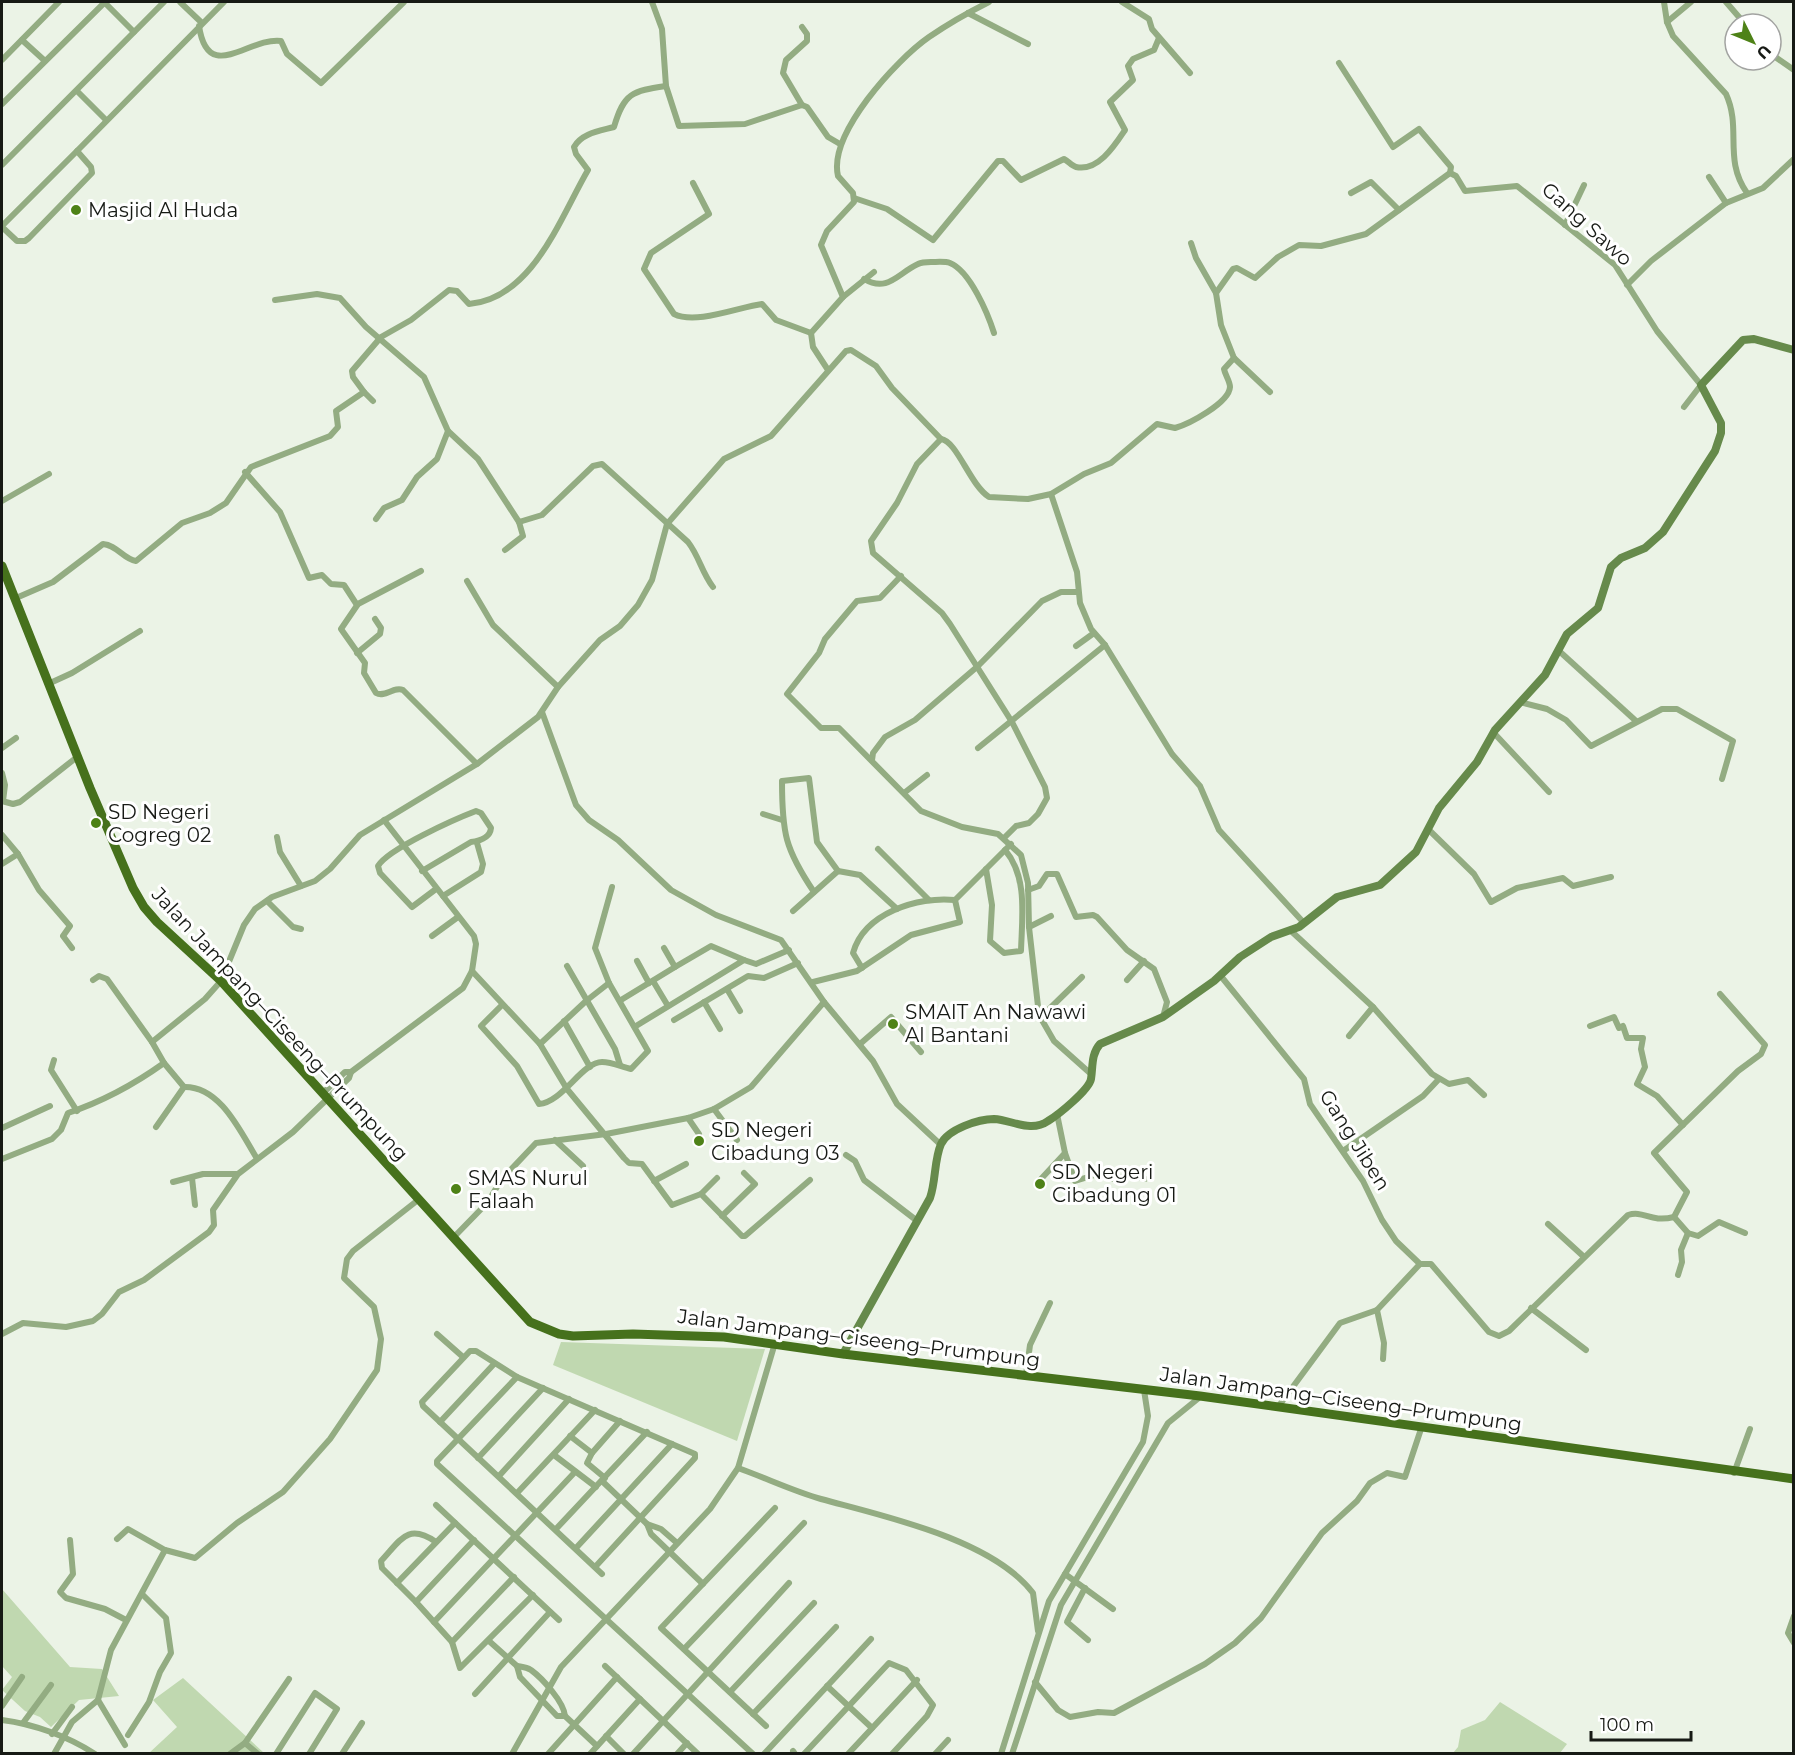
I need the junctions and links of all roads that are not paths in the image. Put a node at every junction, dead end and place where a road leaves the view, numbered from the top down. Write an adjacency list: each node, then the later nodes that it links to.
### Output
1 (59, 2): 18 (street)
2 (105, 2): 16 (street); 21 (street)
3 (164, 2): 16 (street)
4 (180, 2): 14 (street)
5 (224, 2): 14 (street)
6 (404, 2): 14 (street)
7 (652, 2): 24 (street)
8 (989, 2): 12 (street)
9 (1122, 2): 17 (street)
10 (1664, 2): 13 (street)
11 (1691, 2): 13 (street)
12 (968, 13): 19 (street); 29 (street)
13 (1666, 22): 38 (street)
14 (201, 25): 28 (street)
15 (802, 27): 27 (street)
16 (134, 32): 25 (street)
17 (1159, 38): 23 (street); 39 (street)
18 (22, 40): 20 (street); 21 (street)
19 (1028, 44)
20 (2, 60)
21 (45, 61): 26 (street)
22 (1339, 63): 33 (street)
23 (1190, 73)
24 (666, 86): 27 (street); 53 (street)
25 (77, 91): 28 (street); 32 (street)
26 (2, 104)
27 (802, 105): 29 (street)
28 (106, 120): 30 (street)
29 (840, 144): 39 (street)
30 (76, 151): 43 (street); 43 (street)
31 (1794, 159): 38 (street)
32 (2, 165)
33 (1450, 173): 41 (street); 42 (street, Gang Sawo)
34 (1709, 177): 40 (street)
35 (693, 183): 51 (street)
36 (1584, 185): 42 (street)
37 (1351, 193): 41 (street)
38 (1747, 193): 40 (street)
39 (854, 198): 49 (street)
40 (1726, 203): 47 (street)
41 (1399, 210): 48 (street)
42 (1565, 225): 47 (street, Gang Sawo)
43 (2, 226)
44 (1191, 243): 48 (street)
45 (874, 272): 46 (street)
46 (864, 279): 49 (street); 52 (street)
47 (1627, 285): 57 (street, Gang Sawo)
48 (1216, 292): 55 (street)
49 (843, 297): 51 (street)
50 (275, 300): 53 (street)
51 (811, 333): 56 (street)
52 (994, 333)
53 (381, 337): 58 (street); 62 (street)
54 (1794, 351): 57 (street)
55 (1234, 358): 59 (street); 66 (street)
56 (828, 370): 63 (street); 70 (street)
57 (1701, 385): 61 (street); 85 (street)
58 (364, 392): 60 (street); 64 (street)
59 (1270, 392)
60 (373, 401)
61 (1684, 407)
62 (448, 431): 68 (street); 69 (street)
63 (941, 439): 66 (street); 74 (street)
64 (246, 472): 78 (street); 79 (street)
65 (49, 474): 67 (street)
66 (1051, 494): 77 (street)
67 (2, 501)
68 (376, 519)
69 (519, 522): 70 (street); 71 (street)
70 (667, 524): 76 (street); 89 (street)
71 (505, 550)
72 (2, 566): 78 (main road, Jalan Jampang–Ciseeng–Prumpung)
73 (421, 571): 79 (street)
74 (901, 576): 87 (street); 99 (street)
75 (467, 581): 89 (street)
76 (713, 587)
77 (1077, 592): 82 (street); 87 (street)
78 (16, 598): 88 (main road, Jalan Jampang–Ciseeng–Prumpung)
79 (357, 605): 86 (street)
80 (375, 619): 86 (street)
81 (140, 631): 88 (street)
82 (1094, 633): 83 (street); 84 (street)
83 (1105, 645): 93 (street); 138 (street)
84 (1076, 646)
85 (1558, 650): 90 (street); 92 (street)
86 (357, 653): 100 (street)
87 (978, 666): 93 (street); 99 (street)
88 (48, 684): 98 (main road, Jalan Jampang–Ciseeng–Prumpung)
89 (558, 687): 91 (street)
90 (1520, 702): 92 (street); 94 (street)
91 (542, 712): 100 (street); 145 (street)
92 (1636, 721): 103 (street)
93 (1011, 722): 97 (street); 113 (street)
94 (1493, 732): 104 (street); 110 (street)
95 (16, 738): 96 (street)
96 (2, 748)
97 (978, 748)
98 (77, 757): 106 (street); 158 (main road, Jalan Jampang–Ciseeng–Prumpung)
99 (872, 760): 105 (street)
100 (477, 764): 108 (street)
101 (2, 773): 106 (street)
102 (927, 775): 105 (street)
103 (1722, 779)
104 (1550, 792)
105 (904, 793): 113 (street)
106 (2, 801)
107 (763, 814): 109 (street)
108 (384, 820): 116 (street); 125 (street)
109 (782, 820): 123 (street); 129 (street)
110 (1428, 830): 124 (street); 138 (street)
111 (2, 835): 119 (street)
112 (277, 837): 125 (street)
113 (1004, 838): 115 (street)
114 (477, 843): 116 (street); 122 (street); 130 (street)
115 (1011, 844): 118 (street); 128 (street)
116 (405, 846): 122 (street); 127 (street)
117 (878, 849): 131 (street)
118 (1005, 850): 121 (street); 121 (street)
119 (18, 854): 120 (street); 143 (street)
120 (2, 864)
121 (986, 869): 132 (street)
122 (422, 871): 127 (street)
123 (837, 871): 129 (street); 134 (street)
124 (1611, 877)
125 (301, 886): 133 (street)
126 (612, 887): 161 (street)
127 (436, 889): 130 (street)
128 (1028, 890): 139 (street); 148 (street)
129 (814, 892): 135 (street)
130 (443, 896): 137 (street)
131 (929, 900): 132 (street); 134 (street)
132 (955, 900): 152 (street)
133 (267, 901): 140 (street); 158 (street)
134 (897, 909): 152 (street)
135 (794, 911)
136 (1051, 916): 139 (street)
137 (458, 917): 142 (street); 153 (street)
138 (1305, 923): 141 (street)
139 (1029, 927): 173 (street)
140 (301, 929)
141 (1290, 930): 154 (street); 170 (street)
142 (432, 936)
143 (72, 948)
144 (664, 948): 151 (street)
145 (789, 950): 146 (street); 149 (street)
146 (744, 960): 151 (street); 169 (street)
147 (637, 961): 159 (street)
148 (1144, 961): 157 (street); 172 (street)
149 (798, 963): 160 (street); 162 (street)
150 (567, 966): 165 (street)
151 (675, 967): 159 (street)
152 (862, 968): 160 (street)
153 (472, 971): 168 (street); 192 (street)
154 (1220, 975): 172 (street); 207 (street, Gang Jiben)
155 (1082, 977): 173 (street)
156 (93, 980): 180 (street)
157 (1127, 980)
158 (221, 981): 180 (street); 192 (main road, Jalan Jampang–Ciseeng–Prumpung)
159 (651, 982): 164 (street); 169 (street)
160 (813, 982): 167 (street)
161 (609, 983): 164 (street); 165 (street)
162 (727, 988): 166 (street); 171 (street)
163 (1720, 994): 199 (street)
164 (621, 1000): 176 (street)
165 (586, 1001): 175 (street); 186 (street)
166 (704, 1002): 174 (street); 178 (street)
167 (824, 1002): 182 (street); 195 (street)
168 (502, 1005): 181 (street); 191 (street)
169 (668, 1006): 176 (street)
170 (1373, 1008): 179 (street); 189 (street)
171 (740, 1011)
172 (1163, 1017): 188 (street)
173 (1040, 1018): 188 (street)
174 (674, 1020)
175 (564, 1021): 181 (street); 187 (street)
176 (636, 1026): 186 (street)
177 (1590, 1026): 199 (street)
178 (720, 1029)
179 (1349, 1036)
180 (152, 1042): 185 (street)
181 (540, 1044): 191 (street)
182 (860, 1044): 183 (street); 206 (street)
183 (921, 1052)
184 (54, 1060): 196 (street)
185 (164, 1063): 190 (street); 196 (street)
186 (620, 1065): 187 (street)
187 (590, 1067): 191 (street)
188 (1091, 1074): 197 (street)
189 (1439, 1079): 193 (street); 207 (street)
190 (184, 1087): 200 (street); 210 (street)
191 (567, 1089): 202 (street)
192 (325, 1095): 210 (street); 224 (main road, Jalan Jampang–Ciseeng–Prumpung)
193 (1484, 1095)
194 (50, 1106): 201 (street)
195 (714, 1109): 198 (street); 205 (street)
196 (77, 1111): 211 (street)
197 (1057, 1114): 206 (street); 208 (street)
198 (688, 1118): 202 (street); 203 (street)
199 (1683, 1125): 227 (street)
200 (156, 1127)
201 (2, 1128)
202 (606, 1134): 204 (street); 221 (street)
203 (699, 1134)
204 (555, 1140): 213 (street); 232 (street)
205 (737, 1140)
206 (940, 1144): 228 (street)
207 (1343, 1151): 234 (street, Gang Jiben)
208 (1065, 1153): 219 (street); 220 (street)
209 (846, 1155): 228 (street)
210 (256, 1157): 215 (street)
211 (2, 1159)
212 (686, 1164): 221 (street)
213 (583, 1166)
214 (744, 1173): 226 (street)
215 (238, 1174): 216 (street); 239 (street)
216 (192, 1178): 222 (street); 225 (street)
217 (717, 1178): 223 (street)
218 (810, 1179): 226 (street)
219 (1041, 1179)
220 (1145, 1179)
221 (654, 1181): 223 (street)
222 (173, 1182)
223 (701, 1194): 226 (street)
224 (418, 1200): 232 (main road, Jalan Jampang–Ciseeng–Prumpung); 291 (street)
225 (195, 1205)
226 (722, 1216)
227 (1674, 1217): 230 (street); 233 (street)
228 (916, 1220): 243 (street)
229 (1548, 1224): 233 (street)
230 (1688, 1233): 231 (street); 235 (street)
231 (1745, 1233)
232 (453, 1238): 241 (main road, Jalan Jampang–Ciseeng–Prumpung)
233 (1583, 1257): 237 (street)
234 (1420, 1264): 237 (street, Gang Jiben); 238 (street)
235 (1678, 1275)
236 (1050, 1303): 247 (street)
237 (1531, 1308): 242 (street)
238 (1377, 1310): 245 (street); 253 (street)
239 (2, 1334)
240 (437, 1334): 244 (street)
241 (775, 1343): 243 (main road, Jalan Jampang–Ciseeng–Prumpung); 267 (street)
242 (1586, 1350)
243 (843, 1354): 247 (main road, Jalan Jampang–Ciseeng–Prumpung)
244 (463, 1357): 246 (street); 256 (street)
245 (1383, 1359)
246 (494, 1364): 248 (street); 256 (street)
247 (1026, 1375): 250 (main road, Jalan Jampang–Ciseeng–Prumpung)
248 (517, 1377): 249 (street); 261 (street)
249 (543, 1388): 252 (street); 265 (street)
250 (1144, 1390): 251 (main road, Jalan Jampang–Ciseeng–Prumpung); 266 (street)
251 (1200, 1396): 253 (main road, Jalan Jampang–Ciseeng–Prumpung); 268 (street)
252 (569, 1399): 254 (street); 271 (street)
253 (1278, 1407): 257 (main road, Jalan Jampang–Ciseeng–Prumpung)
254 (595, 1410): 255 (street); 260 (street)
255 (620, 1421): 259 (street); 263 (street)
256 (440, 1422): 261 (street)
257 (1420, 1429): 270 (main road, Jalan Jampang–Ciseeng–Prumpung); 330 (street)
258 (1750, 1429): 270 (street)
259 (647, 1432): 262 (street); 273 (street)
260 (570, 1436): 263 (street); 264 (street)
261 (460, 1439): 265 (street); 284 (street)
262 (672, 1444): 275 (street); 279 (street)
263 (592, 1453): 273 (street)
264 (554, 1455): 269 (street); 274 (street)
265 (478, 1458): 271 (street)
266 (1132, 1462): 268 (street); 296 (street)
267 (739, 1465): 289 (street); 315 (street)
268 (1142, 1468): 298 (street)
269 (575, 1472): 273 (street); 278 (street)
270 (1734, 1473): 272 (main road, Jalan Jampang–Ciseeng–Prumpung)
271 (499, 1476): 274 (street)
272 (1794, 1479)
273 (601, 1482): 275 (street); 283 (street)
274 (518, 1492): 278 (street)
275 (622, 1500): 279 (street); 290 (street)
276 (435, 1505): 280 (street)
277 (775, 1508): 301 (street)
278 (537, 1510): 283 (street); 284 (street)
279 (641, 1518): 282 (street); 294 (street)
280 (455, 1523): 287 (street); 288 (street)
281 (804, 1523): 321 (street)
282 (647, 1524): 289 (street); 292 (street)
283 (556, 1529): 290 (street)
284 (516, 1535): 293 (street); 310 (street)
285 (117, 1539): 291 (street)
286 (70, 1540): 311 (street)
287 (474, 1540): 293 (street); 305 (street)
288 (436, 1542): 299 (street); 299 (street)
289 (677, 1543): 292 (street)
290 (576, 1548): 294 (street)
291 (165, 1550): 303 (street)
292 (670, 1551): 301 (street); 310 (street)
293 (493, 1559): 297 (street); 313 (street)
294 (596, 1566): 295 (street)
295 (602, 1574)
296 (1065, 1574): 298 (street); 315 (street)
297 (514, 1577): 304 (street); 319 (street)
298 (1075, 1581): 302 (street); 330 (street)
299 (397, 1583): 305 (street)
300 (789, 1583): 325 (street)
301 (703, 1584): 321 (street)
302 (1085, 1588): 307 (street); 317 (street)
303 (142, 1594): 311 (street); 355 (street)
304 (533, 1595): 308 (street); 318 (street)
305 (416, 1602): 313 (street)
306 (814, 1603): 334 (street)
307 (1113, 1609)
308 (550, 1612): 312 (street); 322 (street)
309 (1794, 1616): 320 (street)
310 (608, 1618): 333 (street); 335 (street)
311 (126, 1620): 339 (street)
312 (559, 1620)
313 (434, 1622): 319 (street)
314 (837, 1627): 343 (street)
315 (1039, 1633): 347 (street)
316 (872, 1639): 332 (street)
317 (1088, 1640)
318 (489, 1641): 319 (street); 322 (street)
319 (452, 1643)
320 (1794, 1643)
321 (684, 1649): 325 (street)
322 (508, 1658): 323 (street); 336 (street)
323 (517, 1666): 333 (street); 337 (street)
324 (605, 1666): 327 (street)
325 (708, 1671): 334 (street); 335 (street)
326 (22, 1677): 340 (street)
327 (617, 1677): 338 (street); 351 (street)
328 (289, 1679): 359 (street)
329 (917, 1680): 341 (street); 353 (street); 363 (street)
330 (1035, 1682): 349 (street)
331 (51, 1685): 348 (street)
332 (827, 1686): 341 (street); 379 (street)
333 (548, 1689): 337 (street); 344 (street)
334 (730, 1692): 343 (street)
335 (688, 1693): 346 (street); 378 (street)
336 (476, 1694)
337 (542, 1699): 344 (street); 371 (street)
338 (640, 1699): 346 (street); 356 (street)
339 (98, 1700): 357 (street); 361 (street)
340 (2, 1706)
341 (849, 1706): 353 (street); 380 (street)
342 (72, 1707): 354 (street)
343 (753, 1714): 352 (street)
344 (565, 1716): 351 (street)
345 (2, 1720): 348 (street)
346 (663, 1720): 360 (street); 375 (street)
347 (1012, 1720): 349 (street); 383 (street)
348 (23, 1722): 354 (street)
349 (1022, 1722): 384 (street)
350 (362, 1723): 370 (street)
351 (574, 1725): 362 (street); 372 (street)
352 (766, 1726)
353 (872, 1728): 381 (street)
354 (52, 1734): 357 (street)
355 (128, 1735)
356 (606, 1736): 362 (street); 374 (street)
357 (64, 1739): 364 (street); 365 (street)
358 (948, 1740): 382 (street)
359 (245, 1743): 366 (street); 367 (street)
360 (687, 1743): 376 (street); 377 (street)
361 (125, 1745)
362 (597, 1746): 373 (street)
363 (895, 1753)
364 (54, 1754)
365 (95, 1754)
366 (230, 1754)
367 (258, 1754)
368 (276, 1754): 369 (street)
369 (309, 1754)
370 (342, 1754)
371 (512, 1754)
372 (548, 1754)
373 (590, 1754)
374 (624, 1754)
375 (633, 1754)
376 (677, 1754)
377 (698, 1754)
378 (753, 1754)
379 (764, 1754)
380 (804, 1754)
381 (848, 1754)
382 (935, 1754)
383 (1001, 1754)
384 (1012, 1754)

